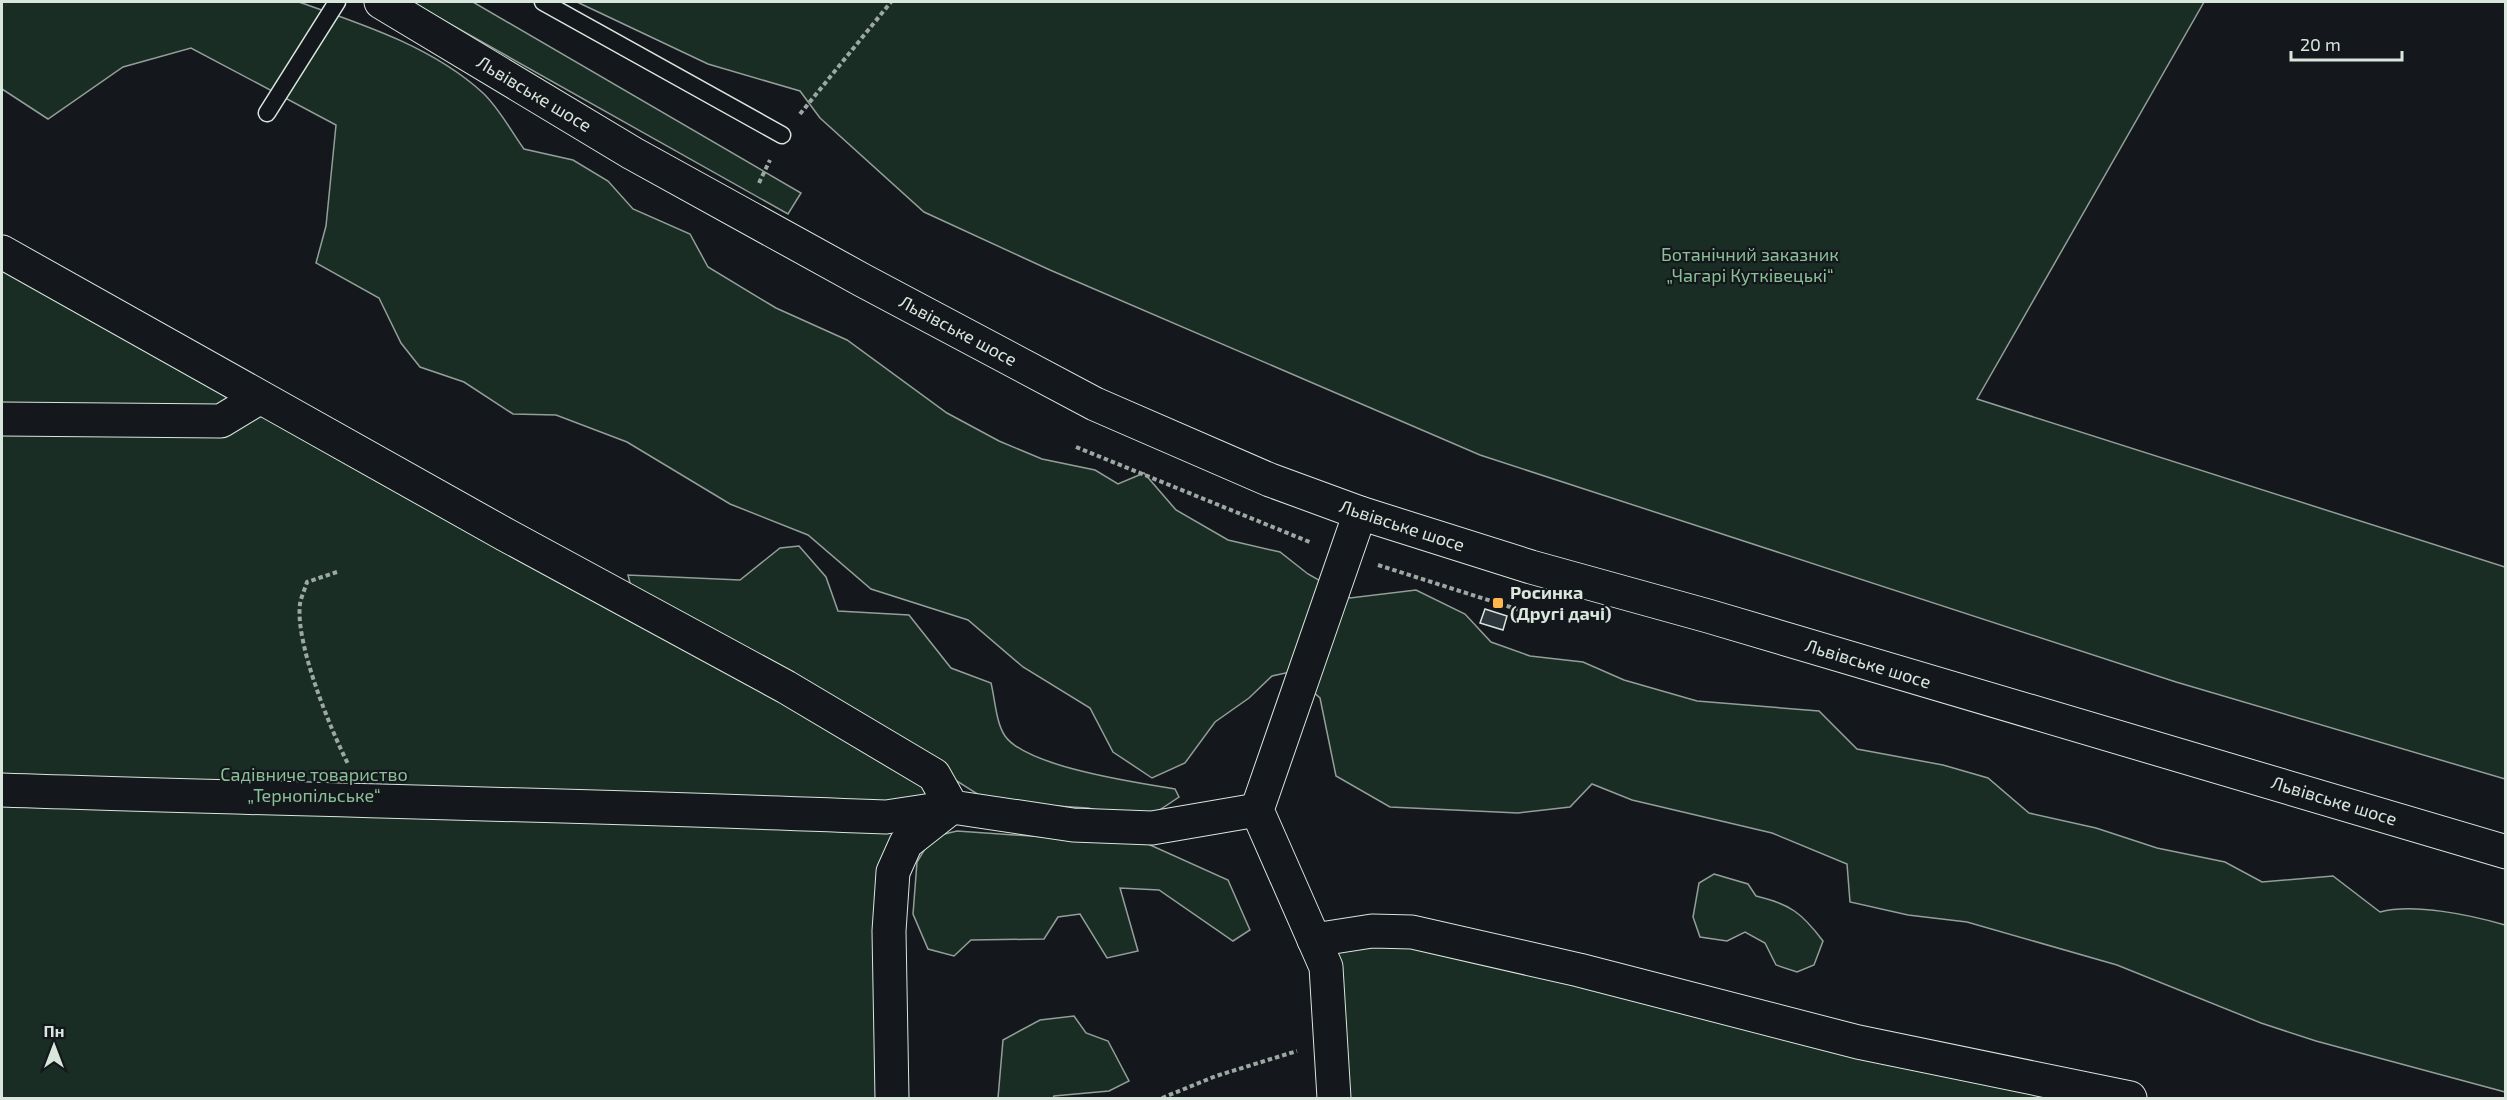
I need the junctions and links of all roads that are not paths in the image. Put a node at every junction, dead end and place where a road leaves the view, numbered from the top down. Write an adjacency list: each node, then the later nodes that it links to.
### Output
1 (337, 2): 4 (lane)
2 (381, 2): 9 (main road, Львівське шосе)
3 (543, 2): 5 (lane)
4 (267, 113)
5 (782, 135)
6 (2, 252): 7 (main road)
7 (259, 398): 8 (main road); 11 (main road)
8 (2, 419)
9 (1360, 513): 12 (main road); 13 (main road, Львівське шосе)
10 (2, 790): 11 (main road)
11 (952, 807): 12 (main road); 15 (main road)
12 (1257, 810): 14 (main road)
13 (2505, 852)
14 (1314, 940): 16 (main road); 17 (main road)
15 (892, 1098)
16 (1335, 1098)
17 (2130, 1098)

